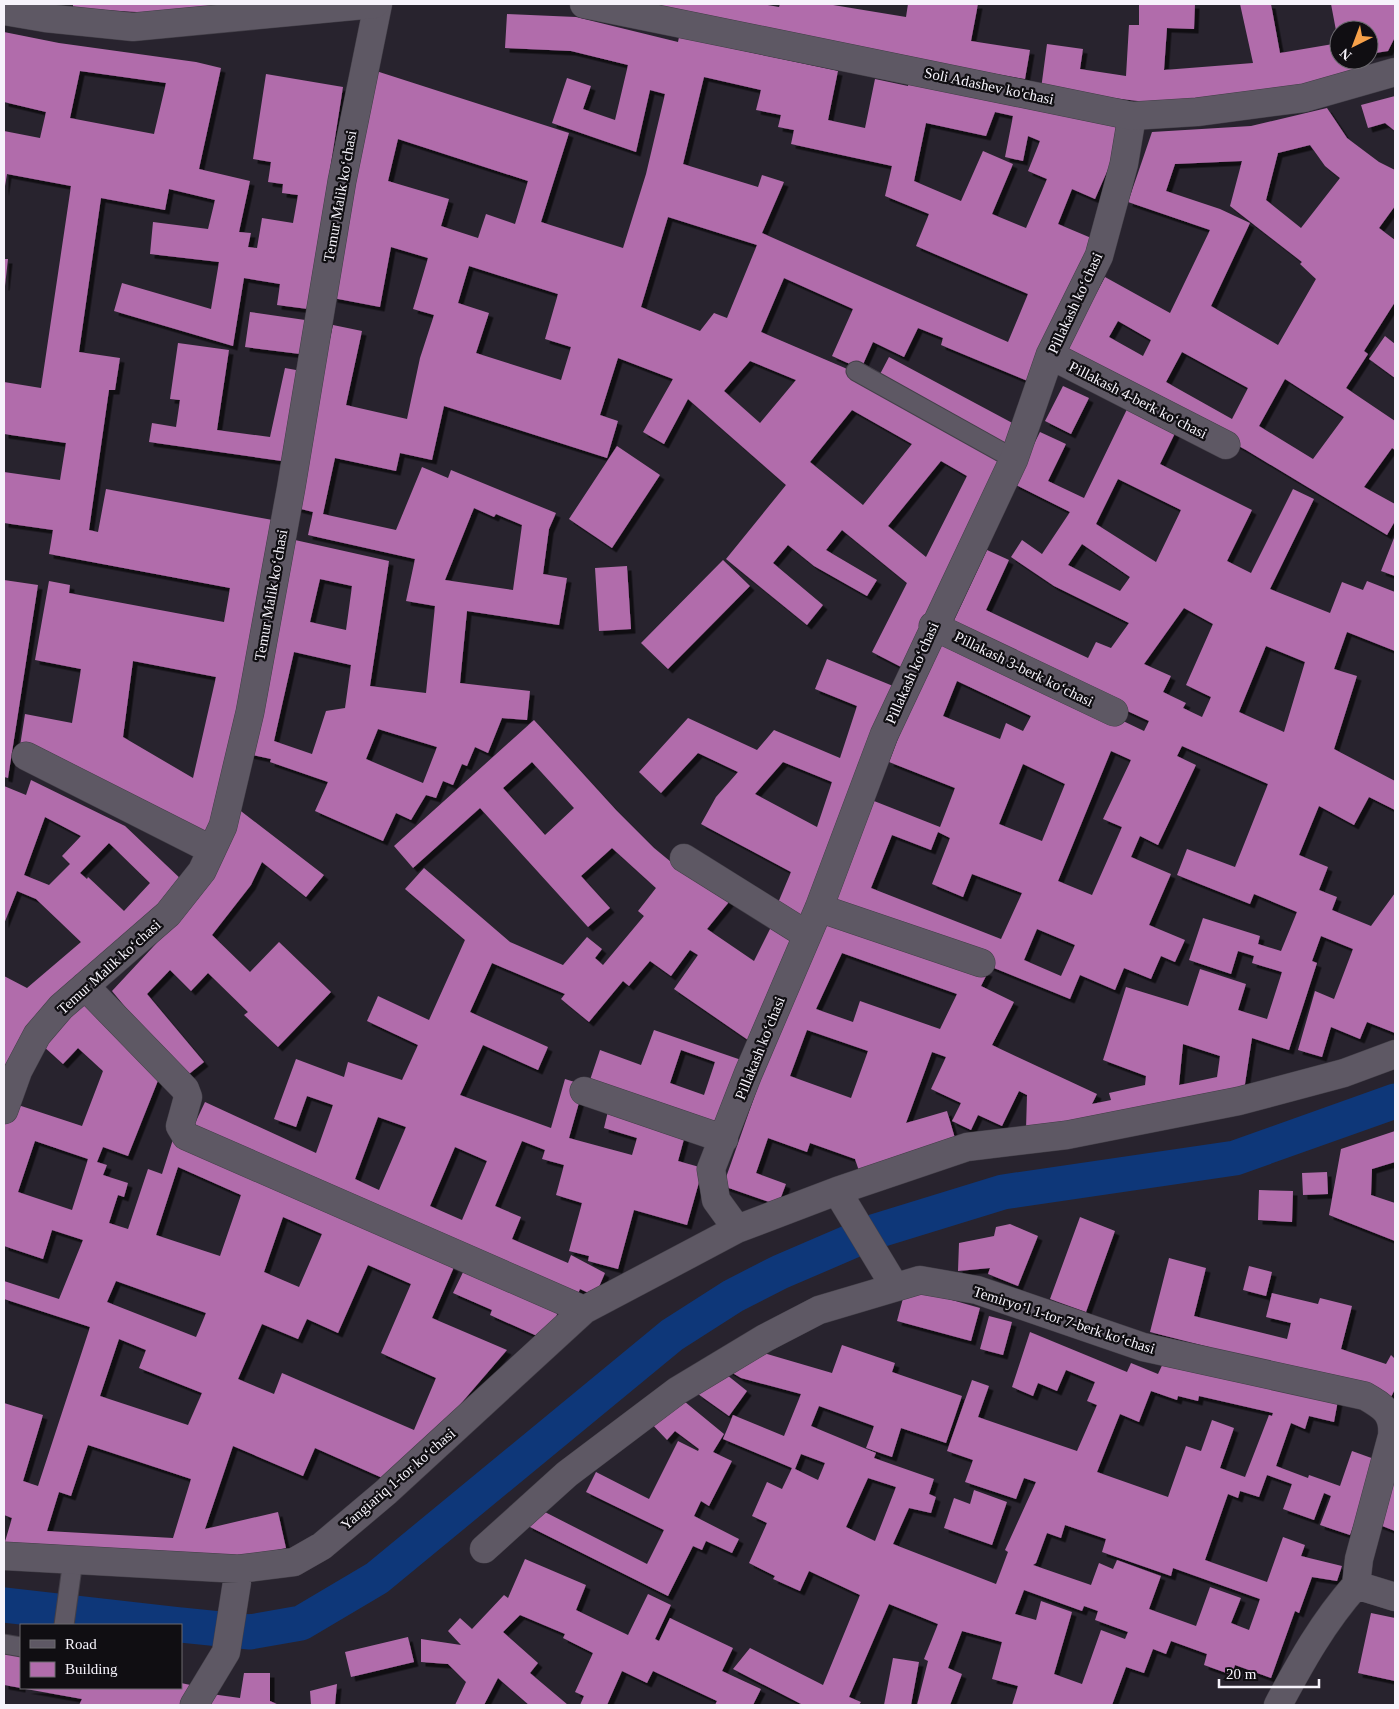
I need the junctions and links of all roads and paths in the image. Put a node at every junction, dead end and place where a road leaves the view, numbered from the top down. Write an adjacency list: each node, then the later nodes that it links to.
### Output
1 (376, 4): 3 (street); 13 (street, Temur Malik koʻchasi)
2 (584, 4): 5 (street, Soli Adashev ko'chasi)
3 (4, 11)
4 (1395, 72): 5 (street, Soli Adashev ko'chasi)
5 (1132, 116): 6 (street, Pillakash koʻchasi)
6 (1050, 355): 8 (street, Pillakash 4-berk koʻchasi); 9 (street, Pillakash koʻchasi)
7 (856, 371): 9 (lane)
8 (1226, 445)
9 (1014, 459): 10 (street, Pillakash koʻchasi)
10 (934, 626): 11 (street, Pillakash 3-berk koʻchasi); 15 (street, Pillakash koʻchasi)
11 (1114, 712)
12 (26, 756): 13 (street)
13 (212, 850): 18 (street, Temur Malik koʻchasi)
14 (684, 858): 16 (street)
15 (819, 908): 16 (street, Pillakash koʻchasi); 17 (street)
16 (807, 935): 22 (street, Pillakash koʻchasi)
17 (982, 963)
18 (85, 986): 21 (street, Temur Malik koʻchasi); 26 (street)
19 (1395, 1054): 23 (street, Yangiariq 1-tor koʻchasi)
20 (584, 1091): 22 (street)
21 (4, 1110)
22 (724, 1139): 24 (street, Pillakash koʻchasi)
23 (837, 1191): 24 (street, Yangiariq 1-tor koʻchasi); 25 (street)
24 (737, 1229): 26 (street, Yangiariq 1-tor koʻchasi)
25 (892, 1282): 27 (street, Temiryoʻl 1-tor 7-berk koʻchasi); 31 (street, Temiryoʻl 1-tor 7-berk koʻchasi)
26 (584, 1310): 30 (street, Yangiariq 1-tor koʻchasi)
27 (484, 1549)
28 (4, 1556): 29 (street, Yangiariq 1-tor koʻchasi)
29 (73, 1560): 30 (street, Yangiariq 1-tor koʻchasi); 33 (lane)
30 (237, 1581): 36 (street)
31 (1356, 1585): 32 (street); 37 (street)
32 (1395, 1597)
33 (64, 1624)
34 (4, 1644): 35 (lane)
35 (20, 1647)
36 (194, 1705)
37 (1278, 1705)

